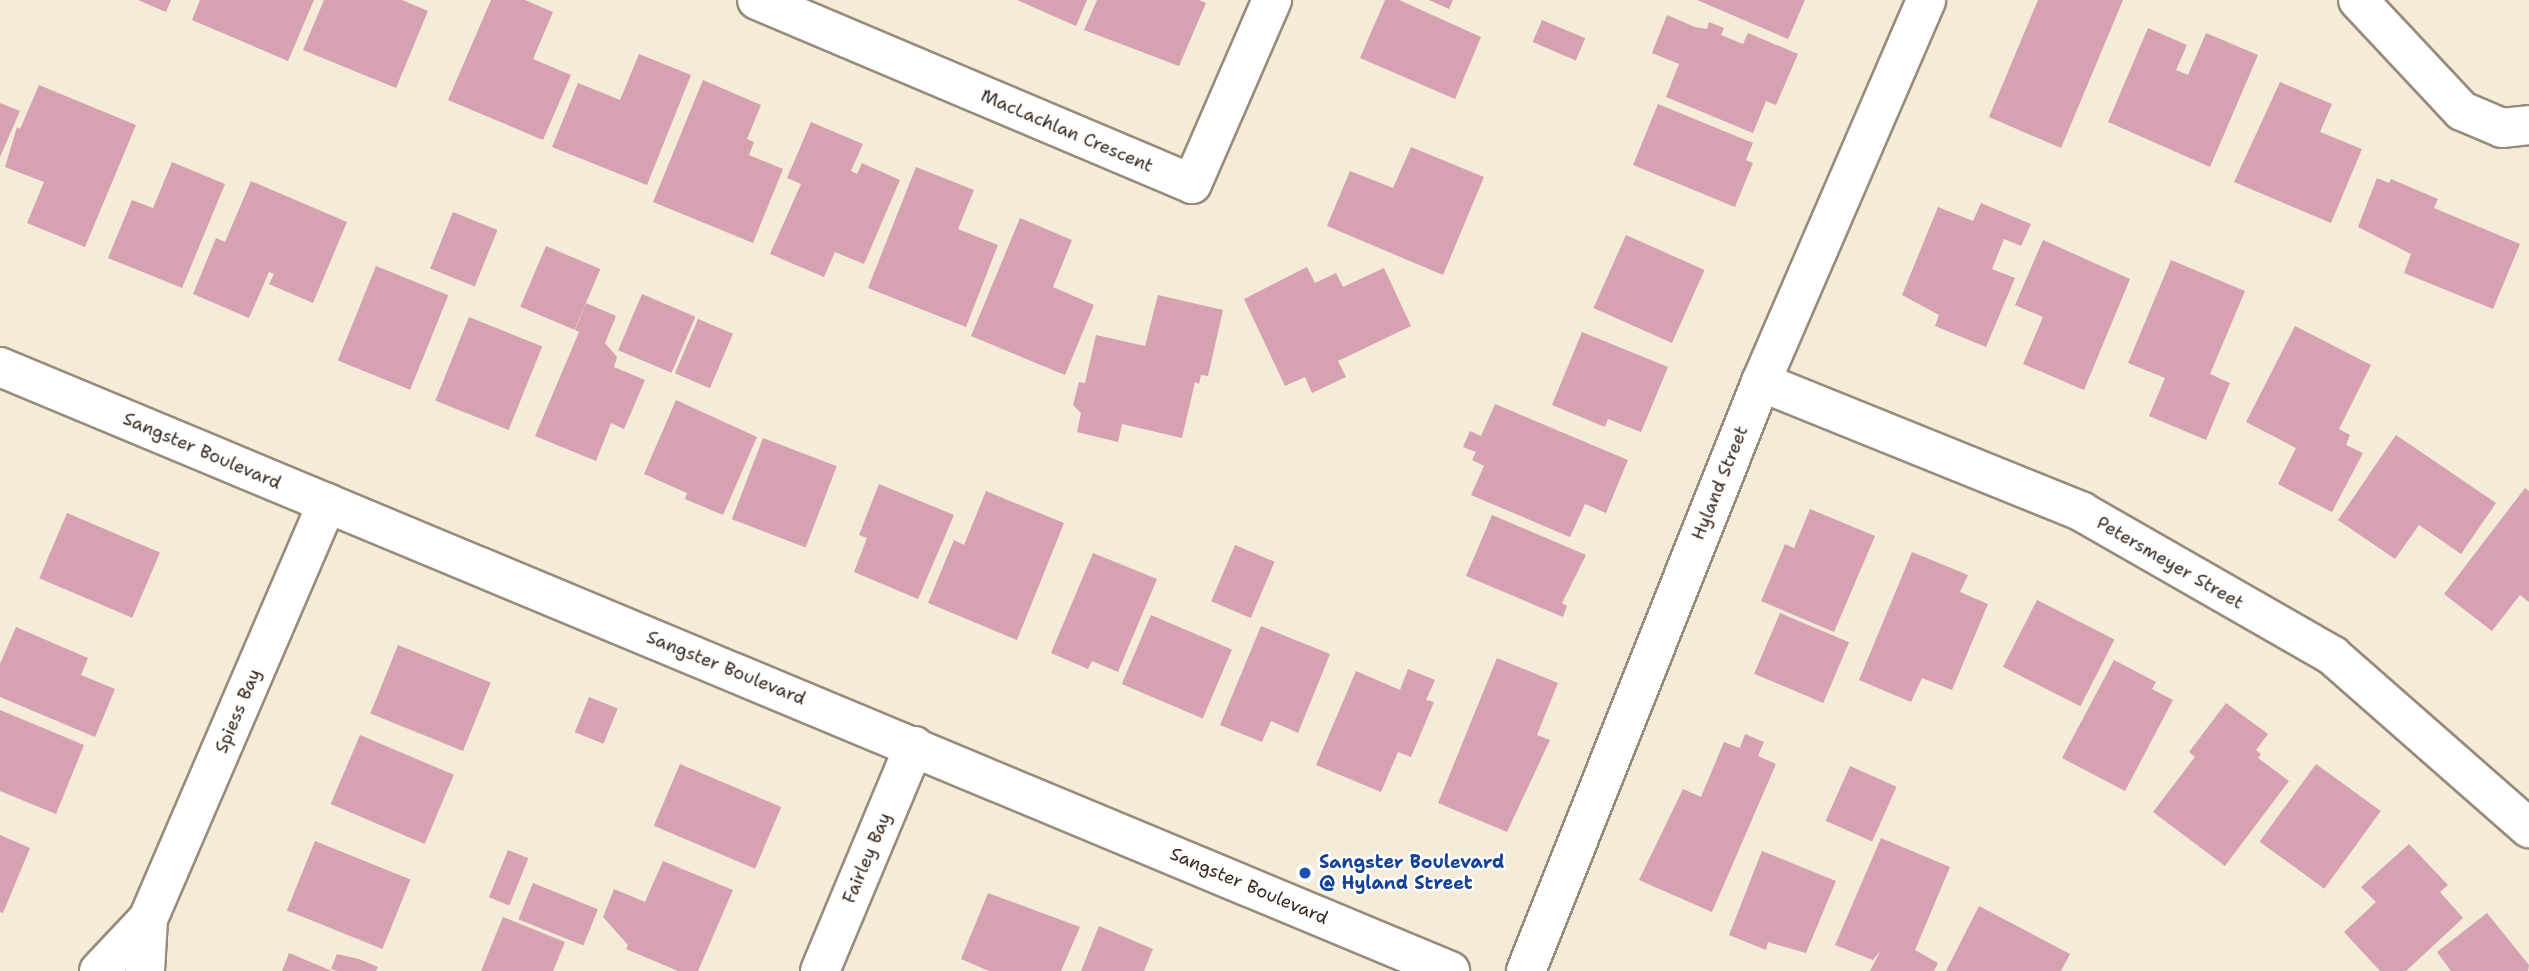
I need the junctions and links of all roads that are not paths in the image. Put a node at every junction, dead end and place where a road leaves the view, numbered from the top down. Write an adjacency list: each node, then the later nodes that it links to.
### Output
1 (757, 0): 2 (street, MacLachlan Crescent)
2 (1272, 0)
3 (1926, 0): 7 (street, Hyland Street)
4 (2358, 0): 5 (street)
5 (2529, 125)
6 (0, 367): 8 (street, Sangster Boulevard)
7 (1761, 382): 10 (street, Petersmeyer Street); 16 (street, Hyland Street)
8 (327, 503): 9 (street, Sangster Boulevard); 11 (street, Spiess Bay)
9 (914, 746): 14 (street, Fairley Bay); 15 (street, Sangster Boulevard)
10 (2529, 828)
11 (148, 919): 12 (street, Spiess Bay); 13 (street, Spiess Bay)
12 (99, 971)
13 (145, 971)
14 (820, 971)
15 (1450, 971)
16 (1526, 971)

